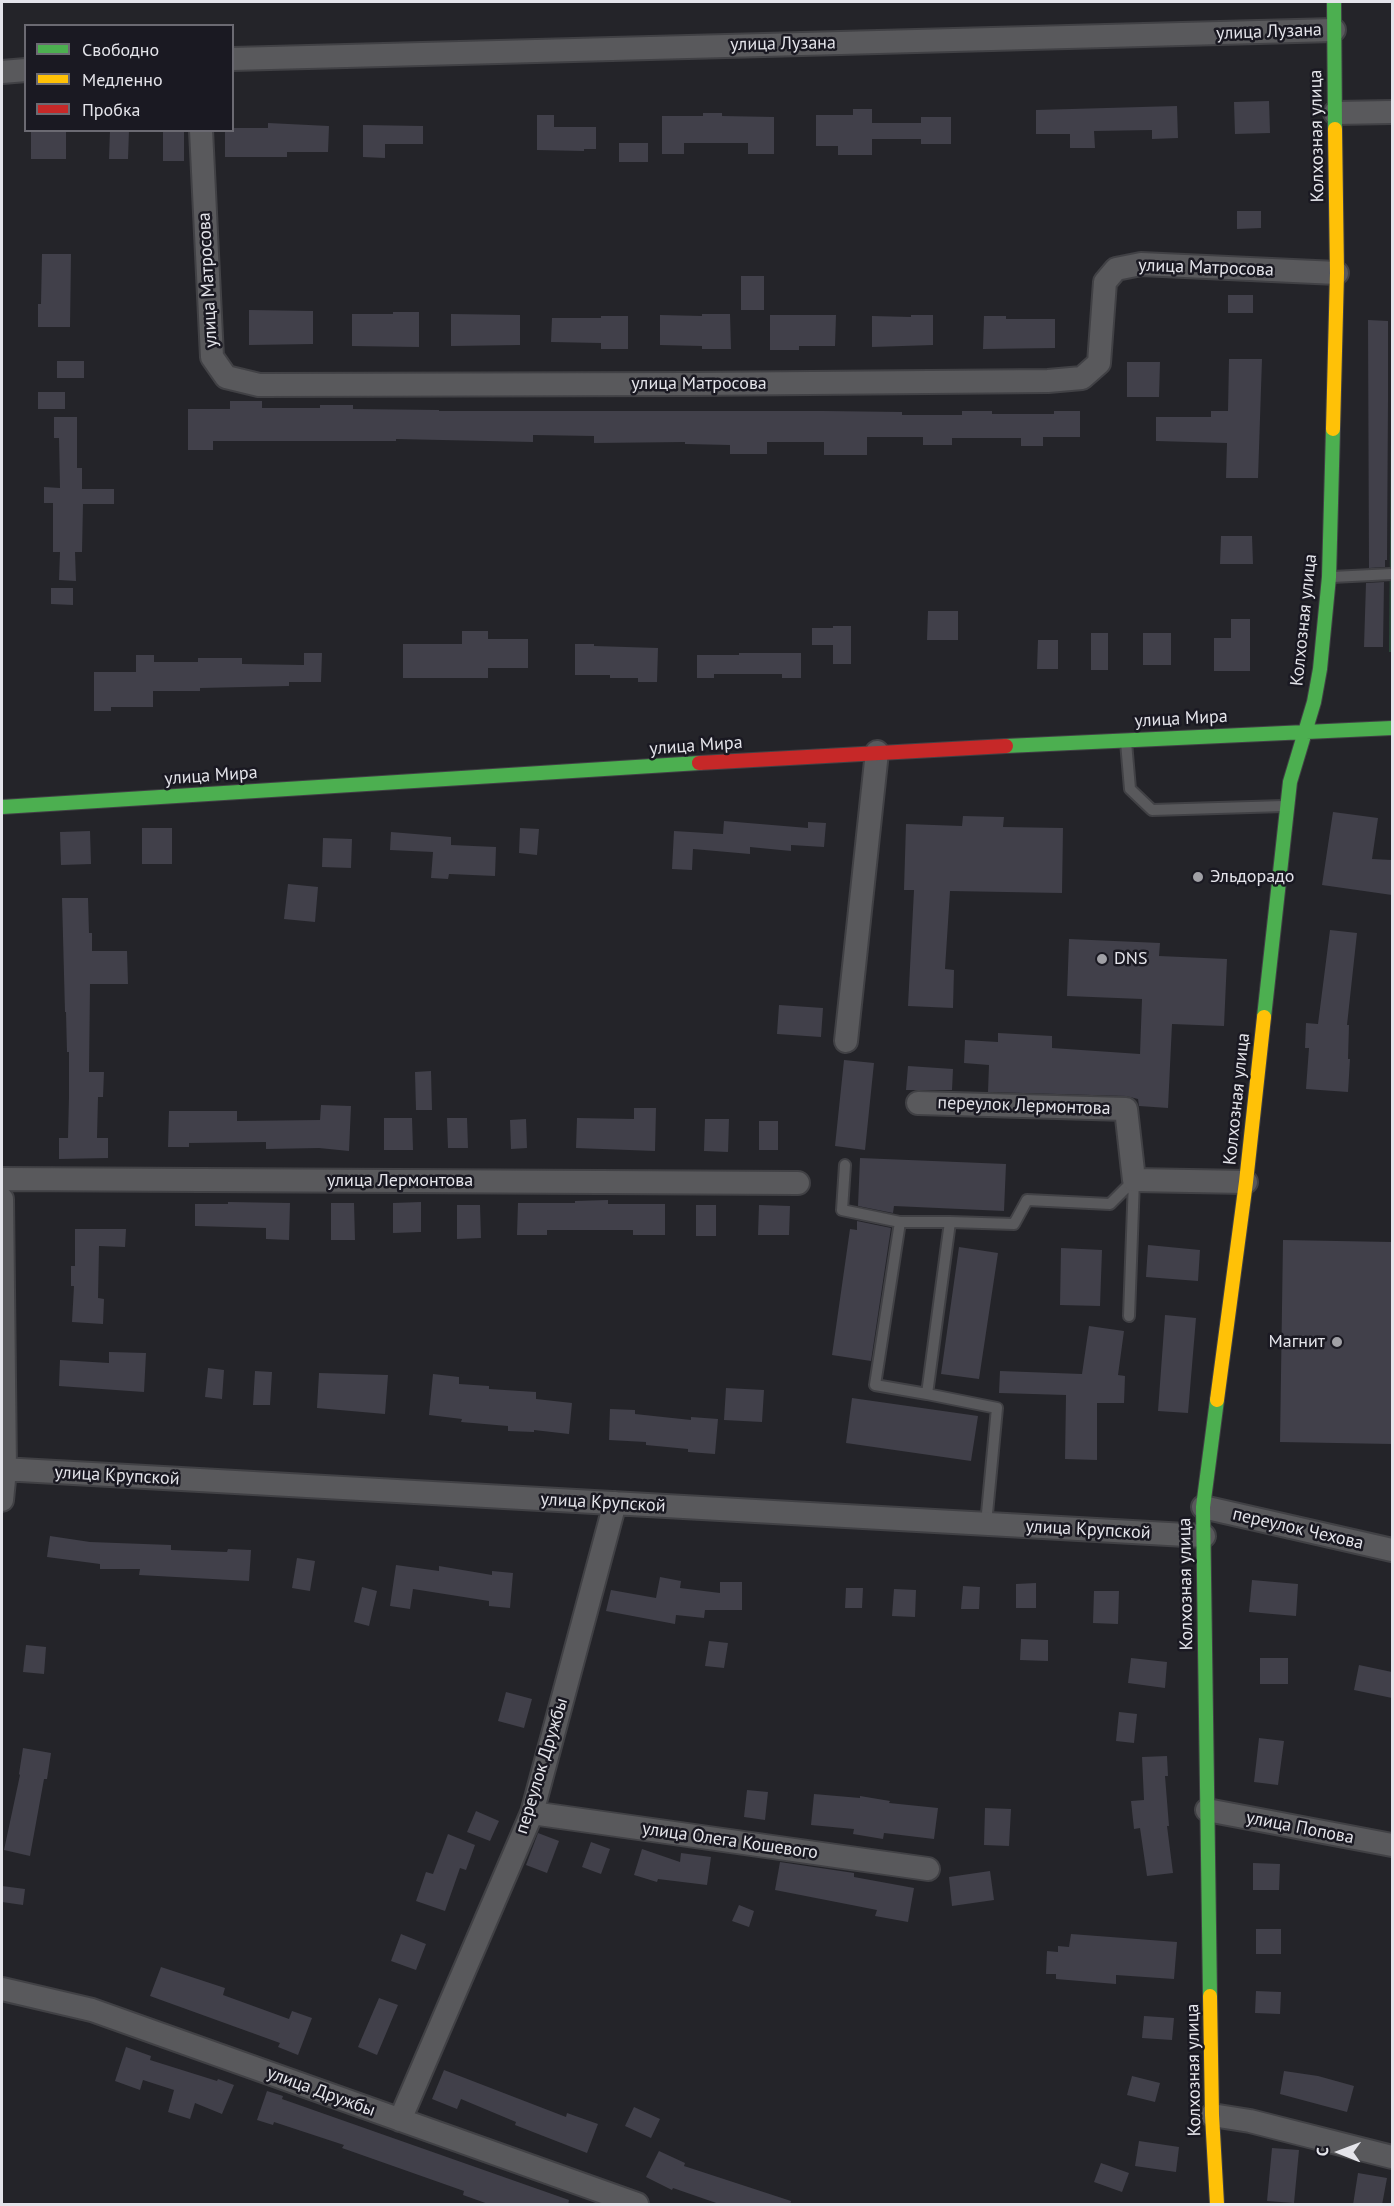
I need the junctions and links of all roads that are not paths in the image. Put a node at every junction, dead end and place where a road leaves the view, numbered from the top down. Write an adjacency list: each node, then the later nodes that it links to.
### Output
1 (1334, 2): 2 (street, Колхозная улица)
2 (1334, 30): 3 (street, улица Лузана); 7 (street, Колхозная улица)
3 (234, 59)
4 (24, 70): 5 (street)
5 (2, 72)
6 (1392, 112): 7 (street)
7 (1335, 113): 9 (street, Колхозная улица)
8 (201, 132): 9 (street, улица Матросова)
9 (1337, 273): 11 (street, Колхозная улица)
10 (1392, 574): 11 (lane)
11 (1329, 577): 13 (street, Колхозная улица)
12 (1392, 728): 13 (street, улица Мира)
13 (1305, 730): 14 (street, улица Мира); 16 (street, Колхозная улица)
14 (1126, 740): 15 (street, улица Мира); 16 (lane)
15 (877, 752): 17 (street, улица Мира); 18 (street)
16 (1287, 805): 23 (street, Колхозная улица)
17 (2, 807)
18 (846, 1041)
19 (918, 1102): 22 (street, переулок Лермонтова)
20 (845, 1166): 26 (lane)
21 (2, 1179): 24 (street, улица Лермонтова)
22 (1134, 1180): 23 (street); 27 (lane); 28 (lane)
23 (1246, 1182): 33 (street, Колхозная улица)
24 (798, 1183)
25 (2, 1202): 30 (street)
26 (900, 1222): 27 (lane); 29 (lane)
27 (950, 1222): 29 (lane)
28 (1130, 1316)
29 (927, 1395): 34 (lane)
30 (3, 1470): 31 (street); 32 (street, улица Крупской)
31 (2, 1500)
32 (615, 1503): 34 (street, улица Крупской); 38 (street, переулок Дружбы)
33 (1203, 1507): 35 (street, Колхозная улица); 36 (street, переулок Чехова)
34 (986, 1524): 35 (street, улица Крупской)
35 (1204, 1536): 37 (street, Колхозная улица)
36 (1392, 1550)
37 (1207, 1810): 39 (street, улица Попова); 42 (street, Колхозная улица)
38 (532, 1813): 40 (street, улица Олега Кошевого); 43 (street, переулок Дружбы)
39 (1392, 1845)
40 (928, 1869)
41 (2, 1989): 43 (street, улица Дружбы)
42 (1212, 2115): 44 (street); 46 (street, Колхозная улица)
43 (400, 2120): 45 (street, улица Дружбы)
44 (1392, 2157)
45 (637, 2205)
46 (1217, 2205)

